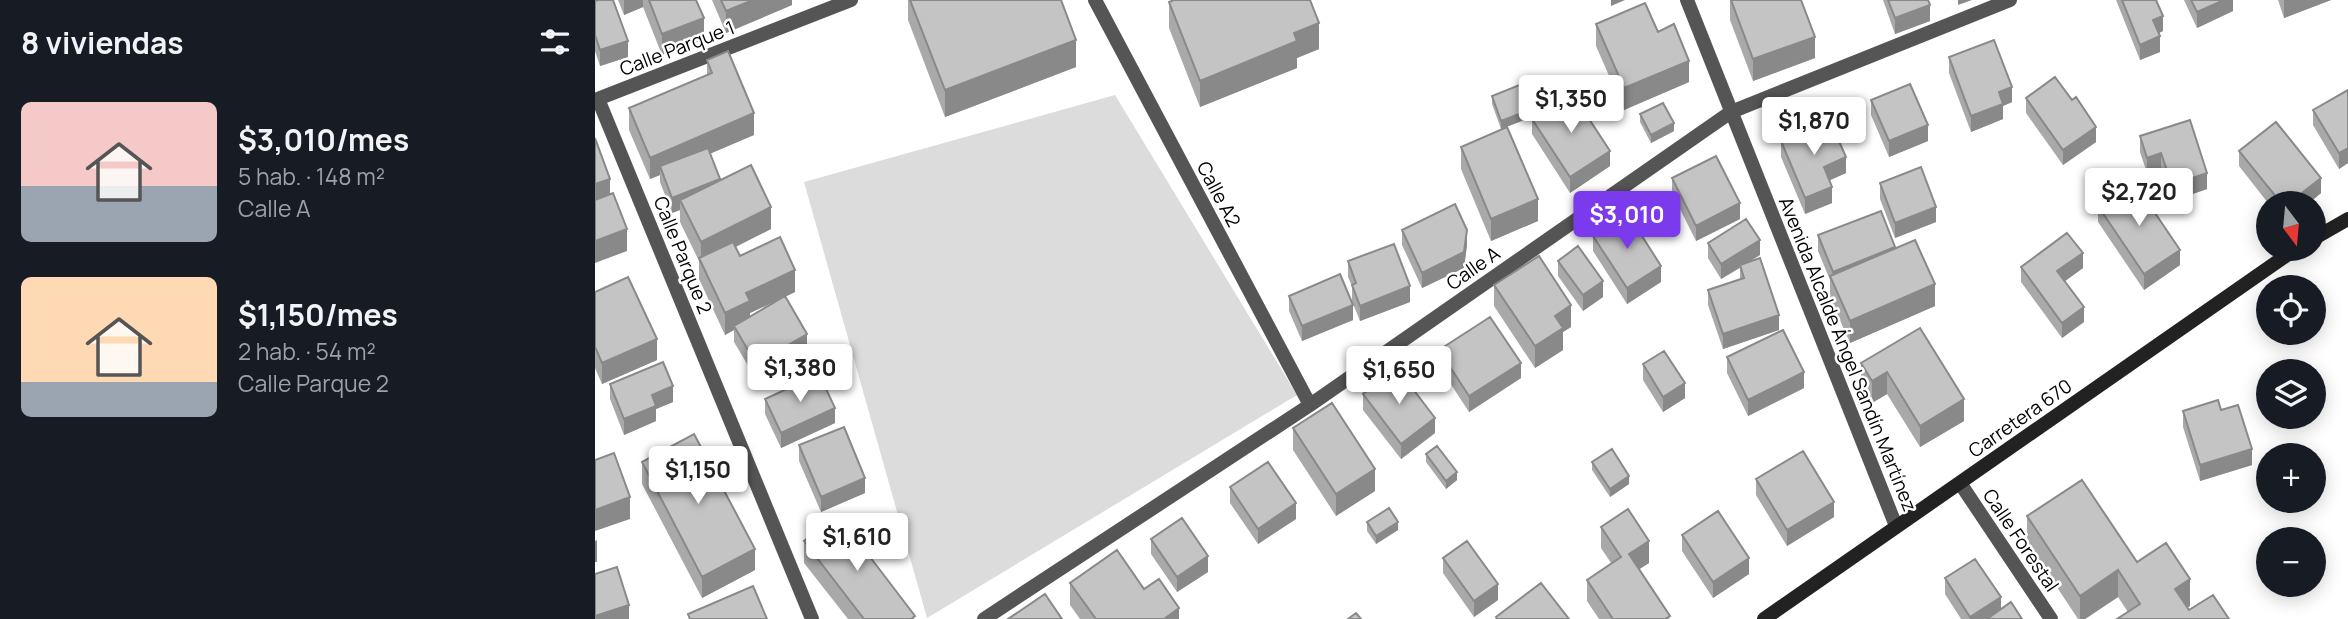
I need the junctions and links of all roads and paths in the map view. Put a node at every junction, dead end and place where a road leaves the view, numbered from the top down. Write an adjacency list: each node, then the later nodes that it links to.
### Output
1 (851, 0): 5 (street, Calle Parque 1)
2 (1095, 0): 10 (street, Calle A2)
3 (1687, 0): 6 (street, Avenida Alcalde Ángel Sandín Martínez)
4 (2010, 0): 6 (street, Calle A)
5 (596, 100): 13 (street, Calle Parque 2)
6 (1731, 113): 10 (street, Calle A); 12 (street, Avenida Alcalde Ángel Sandín Martínez)
7 (2348, 219): 8 (street)
8 (2326, 232)
9 (2278, 261): 11 (street, Carretera 670)
10 (1310, 405): 14 (street, Calle A)
11 (1960, 483): 12 (street, Carretera 670); 16 (street, Calle Forestal)
12 (1896, 526): 15 (street, Carretera 670)
13 (812, 619)
14 (984, 619)
15 (1764, 619)
16 (2051, 619)

